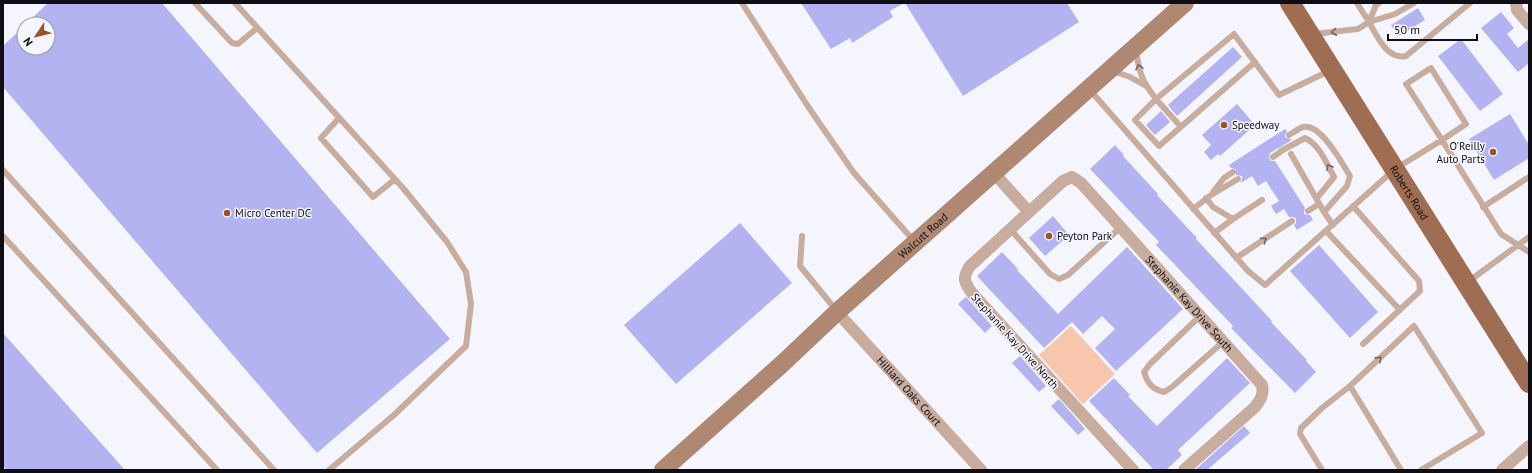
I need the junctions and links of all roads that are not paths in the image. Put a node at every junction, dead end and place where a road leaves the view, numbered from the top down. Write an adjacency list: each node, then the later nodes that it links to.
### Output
1 (195, 3): 13 (lane)
2 (235, 3): 13 (lane)
3 (742, 3): 54 (lane)
4 (1185, 3): 15 (street, Walcutt Road)
5 (1290, 3): 14 (main road, Roberts Road)
6 (1357, 3): 11 (lane)
7 (1379, 3): 11 (lane)
8 (1414, 3): 11 (lane)
9 (1470, 3): 11 (lane)
10 (1516, 3): 12 (street)
11 (1369, 22): 14 (lane, one-way to 14)
12 (1529, 24)
13 (257, 28): 22 (lane)
14 (1310, 34): 18 (main road, Roberts Road)
15 (1136, 47): 17 (street, Walcutt Road); 19 (lane, one-way to 15)
16 (1255, 62): 18 (lane); 21 (lane); 23 (lane)
17 (1111, 70): 19 (lane); 20 (street, Walcutt Road)
18 (1332, 70): 28 (main road, Roberts Road)
19 (1146, 86): 21 (lane)
20 (1089, 89): 31 (street, Walcutt Road); 40 (lane)
21 (1156, 99): 23 (lane); 23 (lane)
22 (339, 118): 34 (lane); 34 (lane)
23 (1181, 127)
24 (1289, 135): 43 (lane)
25 (1442, 140): 25 (lane); 28 (lane); 39 (lane)
26 (1291, 154): 37 (lane)
27 (1273, 157): 37 (lane, one-way to 27)
28 (1395, 169): 38 (lane); 58 (main road, Roberts Road)
29 (3, 170): 68 (lane)
30 (1233, 172): 35 (lane)
31 (994, 173): 42 (street); 54 (street, Walcutt Road)
32 (1529, 177): 39 (lane)
33 (1238, 179): 35 (lane)
34 (394, 180): 69 (lane)
35 (1209, 196): 40 (lane); 44 (lane)
36 (1262, 200): 44 (lane)
37 (1318, 201): 41 (lane); 43 (lane)
38 (1353, 206): 46 (lane); 59 (lane)
39 (1483, 207): 55 (lane)
40 (1193, 209): 50 (lane)
41 (1308, 211)
42 (1029, 212): 47 (street, Stephanie Kay Drive South); 48 (street, Stephanie Kay Drive North)
43 (1324, 212): 46 (lane)
44 (1233, 219): 50 (lane)
45 (1292, 221): 57 (lane, one-way to 45)
46 (1333, 225): 49 (lane)
47 (1121, 227): 48 (lane); 61 (street, Stephanie Kay Drive South)
48 (1010, 229): 72 (street, Stephanie Kay Drive North)
49 (1326, 231): 57 (lane); 59 (lane)
50 (1214, 233): 57 (lane)
51 (3, 236): 67 (lane)
52 (802, 236): 60 (lane)
53 (1529, 237): 55 (lane)
54 (915, 242): 60 (street, Walcutt Road)
55 (1518, 246): 56 (lane); 58 (lane)
56 (1529, 252)
57 (1236, 258)
58 (1466, 283): 64 (main road, Roberts Road)
59 (1400, 310): 63 (lane)
60 (837, 312): 70 (street, Walcutt Road); 71 (street, Hilliard Oaks Court)
61 (1200, 316): 62 (street, Stephanie Kay Drive South); 62 (lane)
62 (1224, 341): 73 (street, Stephanie Kay Drive South)
63 (1363, 344)
64 (1529, 383)
65 (1350, 386): 74 (lane); 75 (lane); 76 (lane, one-way to 76)
66 (1529, 446): 77 (street)
67 (217, 470)
68 (274, 470)
69 (328, 470)
70 (663, 470)
71 (981, 470)
72 (1133, 470)
73 (1184, 470)
74 (1322, 470)
75 (1402, 470)
76 (1421, 470)
77 (1502, 470)

